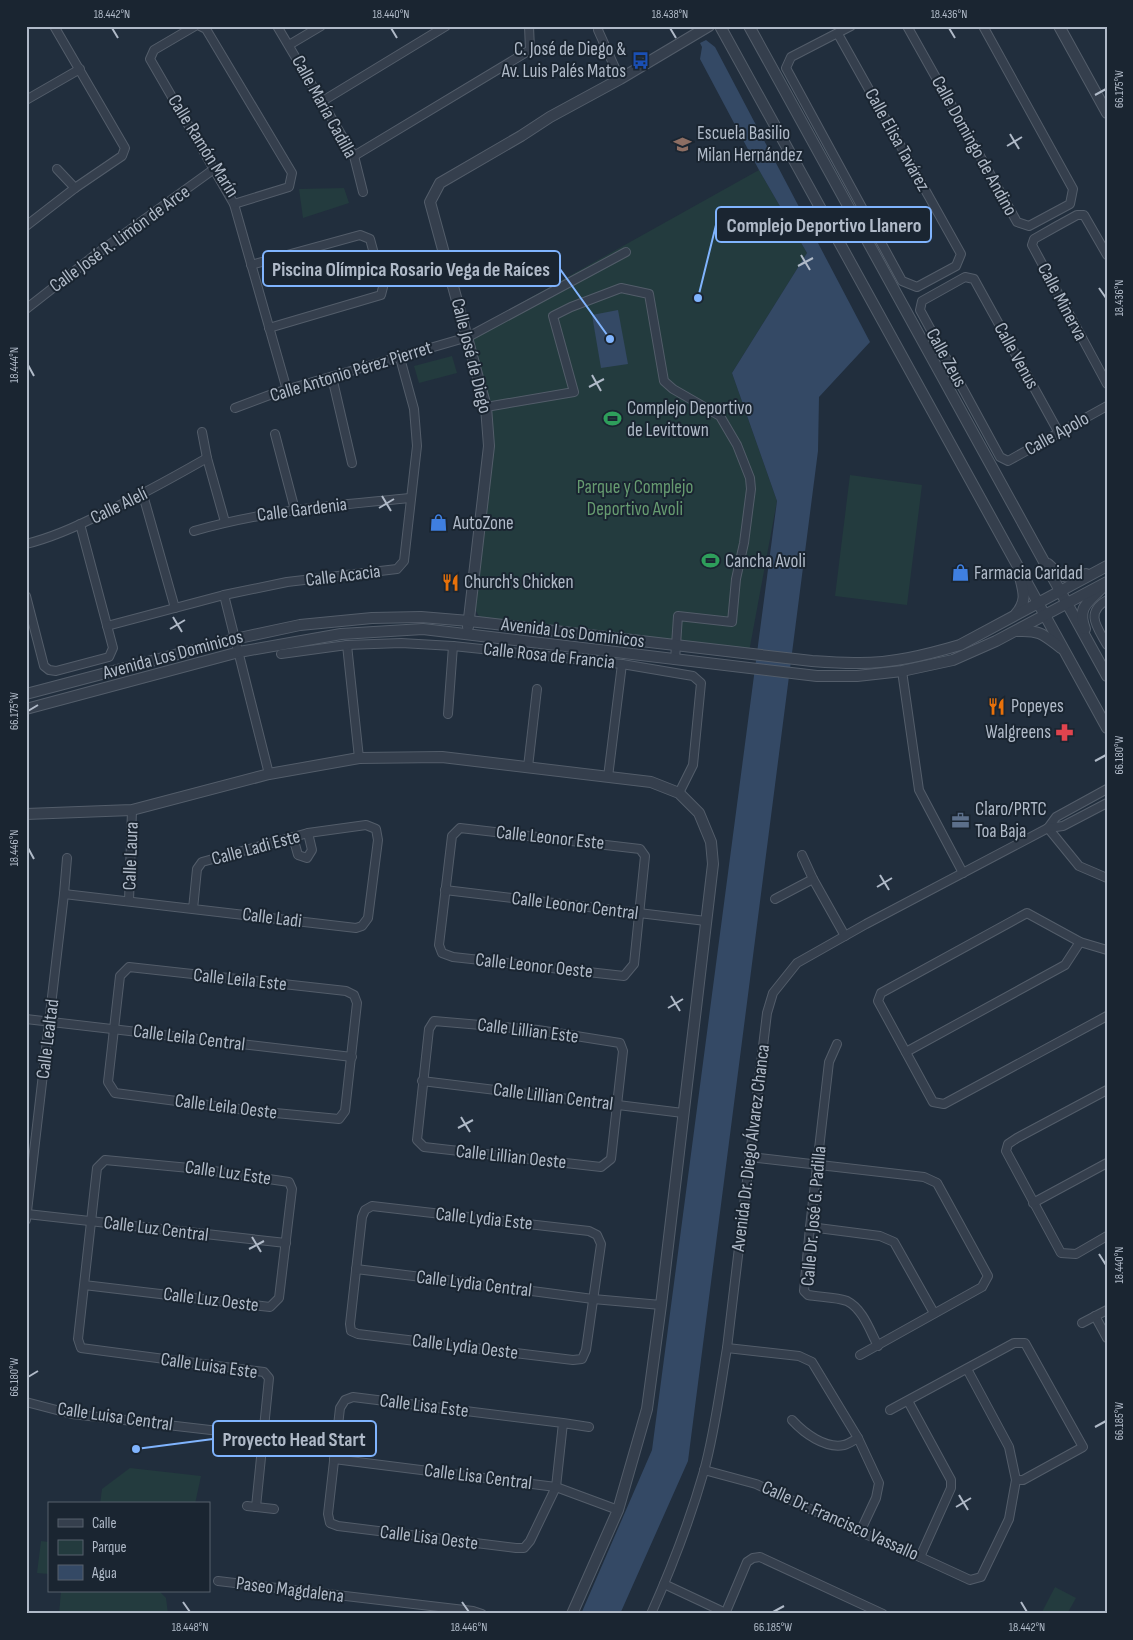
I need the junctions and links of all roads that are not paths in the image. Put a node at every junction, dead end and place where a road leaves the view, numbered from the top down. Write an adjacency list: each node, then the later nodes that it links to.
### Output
1 (54, 26): 18 (street)
2 (195, 26): 25 (street, Calle Ramón Marín)
3 (200, 26): 28 (street, Calle Ramón Marín)
4 (277, 26): 17 (street, Calle María Cadilla)
5 (321, 26): 17 (street)
6 (446, 26): 21 (street)
7 (529, 26): 23 (street)
8 (598, 26): 19 (street)
9 (709, 26): 19 (street, Calle José de Diego)
10 (720, 26): 58 (street)
11 (749, 26): 57 (street)
12 (851, 26): 16 (street, Calle Elisa Tavárez)
13 (907, 26): 14 (street, Calle Domingo de Andino)
14 (983, 26)
15 (1059, 26): 22 (street)
16 (838, 34): 16 (street, Calle Elisa Tavárez)
17 (289, 45): 21 (street, Calle María Cadilla)
18 (80, 68): 20 (street); 26 (street)
19 (620, 79): 36 (street, Calle José de Diego)
20 (26, 100)
21 (321, 102): 23 (street, Calle María Cadilla)
22 (1107, 113)
23 (354, 156): 27 (street, Calle María Cadilla)
24 (57, 169): 26 (street)
25 (214, 169): 28 (street, Calle Ramón Marín); 34 (street, Calle José R. Limón de Arce)
26 (75, 188): 29 (street)
27 (363, 192)
28 (234, 204): 32 (street)
29 (26, 226)
30 (626, 252): 36 (street, Calle Antonio Pérez Pierret)
31 (1107, 256): 39 (street, Calle Minerva)
32 (251, 266): 35 (street); 35 (street)
33 (974, 279): 45 (street, Calle Venus); 48 (street, Calle Zeus)
34 (26, 309)
35 (269, 328): 40 (street)
36 (468, 337): 37 (street, Calle Antonio Pérez Pierret); 42 (street, Calle José de Diego)
37 (400, 358): 38 (street, Calle Antonio Pérez Pierret); 51 (street, Calle Acacia)
38 (332, 377): 40 (street, Calle Antonio Pérez Pierret); 49 (street)
39 (1107, 384)
40 (287, 390): 43 (street, Calle Antonio Pérez Pierret)
41 (1107, 406): 45 (street, Calle Apolo)
42 (486, 407): 71 (street, Calle José de Diego); 79 (street)
43 (235, 408)
44 (202, 432): 47 (street)
45 (1059, 433): 48 (street, Calle Apolo)
46 (275, 434): 52 (street)
47 (207, 458): 50 (street, Calle Alelí); 53 (street)
48 (1008, 461)
49 (352, 463)
50 (143, 494): 54 (street, Calle Alelí); 68 (street)
51 (411, 498): 52 (street, Calle Gardenia); 63 (street, Calle Acacia)
52 (295, 510): 53 (street, Calle Gardenia)
53 (225, 522): 55 (street, Calle Gardenia)
54 (80, 524): 56 (street, Calle Alelí); 72 (street)
55 (194, 531)
56 (26, 544)
57 (1041, 558): 60 (street); 62 (street)
58 (1017, 564): 67 (street); 70 (street)
59 (1107, 566): 60 (street, Avenida Los Dominicos)
60 (1097, 571): 62 (street, Avenida Los Dominicos)
61 (1107, 583): 66 (street, Avenida Los Dominicos); 80 (street)
62 (1060, 592): 66 (street); 67 (street, Avenida Los Dominicos)
63 (224, 595): 68 (street, Calle Acacia); 75 (street)
64 (26, 596): 72 (street)
65 (1107, 600): 77 (street)
66 (1067, 603): 69 (street, Avenida Los Dominicos); 80 (street)
67 (1038, 604): 69 (street); 70 (street, Avenida Los Dominicos)
68 (176, 608): 72 (street, Calle Acacia)
69 (1045, 616): 73 (street, Avenida Los Dominicos); 82 (street)
70 (1014, 617): 79 (street, Avenida Los Dominicos)
71 (469, 621): 74 (street, Calle José de Diego); 75 (street, Avenida Los Dominicos); 79 (street, Avenida Los Dominicos)
72 (107, 626)
73 (1015, 631): 82 (street); 86 (street, Avenida Los Dominicos)
74 (467, 634): 81 (street, Avenida Los Dominicos); 84 (street, Avenida Los Dominicos)
75 (235, 639): 81 (street); 89 (street, Avenida Los Dominicos)
76 (347, 645): 78 (street, Calle Rosa de Francia); 83 (street, Calle Rosa de Francia); 93 (street)
77 (1107, 645)
78 (453, 646): 85 (street, Calle Rosa de Francia); 91 (street)
79 (676, 646): 84 (street)
80 (1090, 646): 87 (street)
81 (238, 652): 90 (street, Avenida Los Dominicos); 95 (street)
82 (1065, 652): 92 (street)
83 (282, 654)
84 (676, 660): 86 (street, Avenida Los Dominicos)
85 (622, 664): 96 (street); 98 (street, Calle Rosa de Francia)
86 (902, 672): 108 (street)
87 (1107, 676)
88 (537, 689): 94 (street)
89 (26, 694)
90 (26, 709)
91 (448, 714)
92 (1107, 728)
93 (359, 758): 94 (street); 95 (street)
94 (528, 767): 96 (street)
95 (269, 774): 100 (street)
96 (608, 777): 98 (street)
97 (1107, 789): 103 (street, Avenida Dr. Diego Álvarez Chanca)
98 (679, 793): 117 (street)
99 (1107, 803): 103 (street, Avenida Dr. Diego Álvarez Chanca)
100 (132, 810): 101 (street); 114 (street, Calle Laura)
101 (26, 814)
102 (358, 826): 104 (street, Calle Ladi Este); 115 (street, Calle Ladi)
103 (1048, 828): 108 (street, Avenida Dr. Diego Álvarez Chanca); 109 (street)
104 (308, 834): 105 (street, Calle Ladi Este); 105 (street)
105 (293, 837): 115 (street, Calle Ladi Este)
106 (802, 855): 110 (street)
107 (67, 858): 112 (street, Calle Lealtad)
108 (963, 873): 118 (street, Avenida Dr. Diego Álvarez Chanca)
109 (1107, 878)
110 (812, 879): 113 (street); 118 (street)
111 (445, 890): 116 (street, Calle Leonor Central); 116 (street, Calle Leonor Este); 116 (street, Calle Leonor Oeste)
112 (64, 894): 114 (street, Calle Ladi); 123 (street, Calle Lealtad)
113 (775, 899)
114 (129, 902): 115 (street, Calle Ladi)
115 (193, 909)
116 (640, 913): 117 (street, Calle Leonor Central)
117 (706, 921): 131 (street)
118 (845, 936): 132 (street, Avenida Dr. Diego Álvarez Chanca)
119 (1080, 942): 120 (street); 126 (street); 126 (street)
120 (1107, 950)
121 (1107, 1016): 126 (street)
122 (26, 1019): 123 (street, Calle Leila Central)
123 (50, 1022): 124 (street, Calle Leila Central); 136 (street, Calle Lealtad)
124 (114, 1029): 127 (street, Calle Leila Central); 127 (street, Calle Leila Este); 127 (street, Calle Leila Oeste)
125 (837, 1044): 134 (street, Calle Dr. José G. Padilla)
126 (906, 1052)
127 (352, 1057)
128 (422, 1081): 130 (street, Calle Lillian Central); 130 (street, Calle Lillian Este); 130 (street, Calle Lillian Oeste)
129 (1107, 1090): 135 (street)
130 (617, 1105): 131 (street, Calle Lillian Central)
131 (683, 1113): 144 (street)
132 (750, 1156): 134 (street); 151 (street, Avenida Dr. Diego Álvarez Chanca)
133 (1107, 1163): 135 (street)
134 (817, 1164): 138 (street, Calle Dr. José G. Padilla); 146 (street)
135 (1033, 1203): 139 (street)
136 (27, 1217): 137 (street, Calle Luz Central)
137 (92, 1221): 140 (street, Calle Luz Central); 140 (street, Calle Luz Este); 142 (street)
138 (810, 1227): 146 (street); 150 (street, Calle Dr. José G. Padilla)
139 (1107, 1236)
140 (286, 1244): 142 (street, Calle Luz Oeste)
141 (356, 1269): 143 (street, Calle Lydia Central); 143 (street, Calle Lydia Oeste); 143 (street, Calle Lydia Este)
142 (84, 1286): 160 (street, Calle Luisa Este)
143 (593, 1299): 144 (street, Calle Lydia Central)
144 (661, 1305): 169 (street)
145 (1107, 1310): 147 (street)
146 (934, 1313): 150 (street)
147 (1095, 1316): 148 (street); 149 (street)
148 (1082, 1323)
149 (1107, 1338)
150 (878, 1346): 152 (street)
151 (727, 1348): 161 (street); 163 (street, Avenida Dr. Diego Álvarez Chanca)
152 (860, 1355)
153 (967, 1369): 154 (street); 164 (street); 164 (street)
154 (908, 1401): 156 (street); 171 (street)
155 (26, 1402): 160 (street, Calle Luisa Central)
156 (890, 1410)
157 (792, 1420): 161 (street)
158 (563, 1423): 159 (street, Calle Lisa Este); 162 (street, Calle Lisa Este); 165 (street)
159 (589, 1427)
160 (263, 1436): 167 (street, Calle Luisa Este)
161 (858, 1438): 170 (street)
162 (334, 1459): 165 (street, Calle Lisa Central); 165 (street, Calle Lisa Oeste)
163 (704, 1470): 170 (street, Calle Dr. Francisco Vassallo); 173 (street, Avenida Dr. Diego Álvarez Chanca)
164 (1016, 1480): 171 (street, Calle Dr. Francisco Vassallo)
165 (556, 1487): 169 (street, Calle Lisa Central)
166 (247, 1506): 167 (street)
167 (256, 1507): 168 (street)
168 (274, 1509)
169 (618, 1510): 176 (street)
170 (860, 1532): 171 (street, Calle Dr. Francisco Vassallo)
171 (920, 1557)
172 (218, 1581): 175 (street, Paseo Magdalena)
173 (664, 1584): 174 (street); 177 (street, Avenida Dr. Diego Álvarez Chanca)
174 (726, 1613): 178 (street)
175 (482, 1614)
176 (572, 1614)
177 (651, 1614)
178 (883, 1614)

